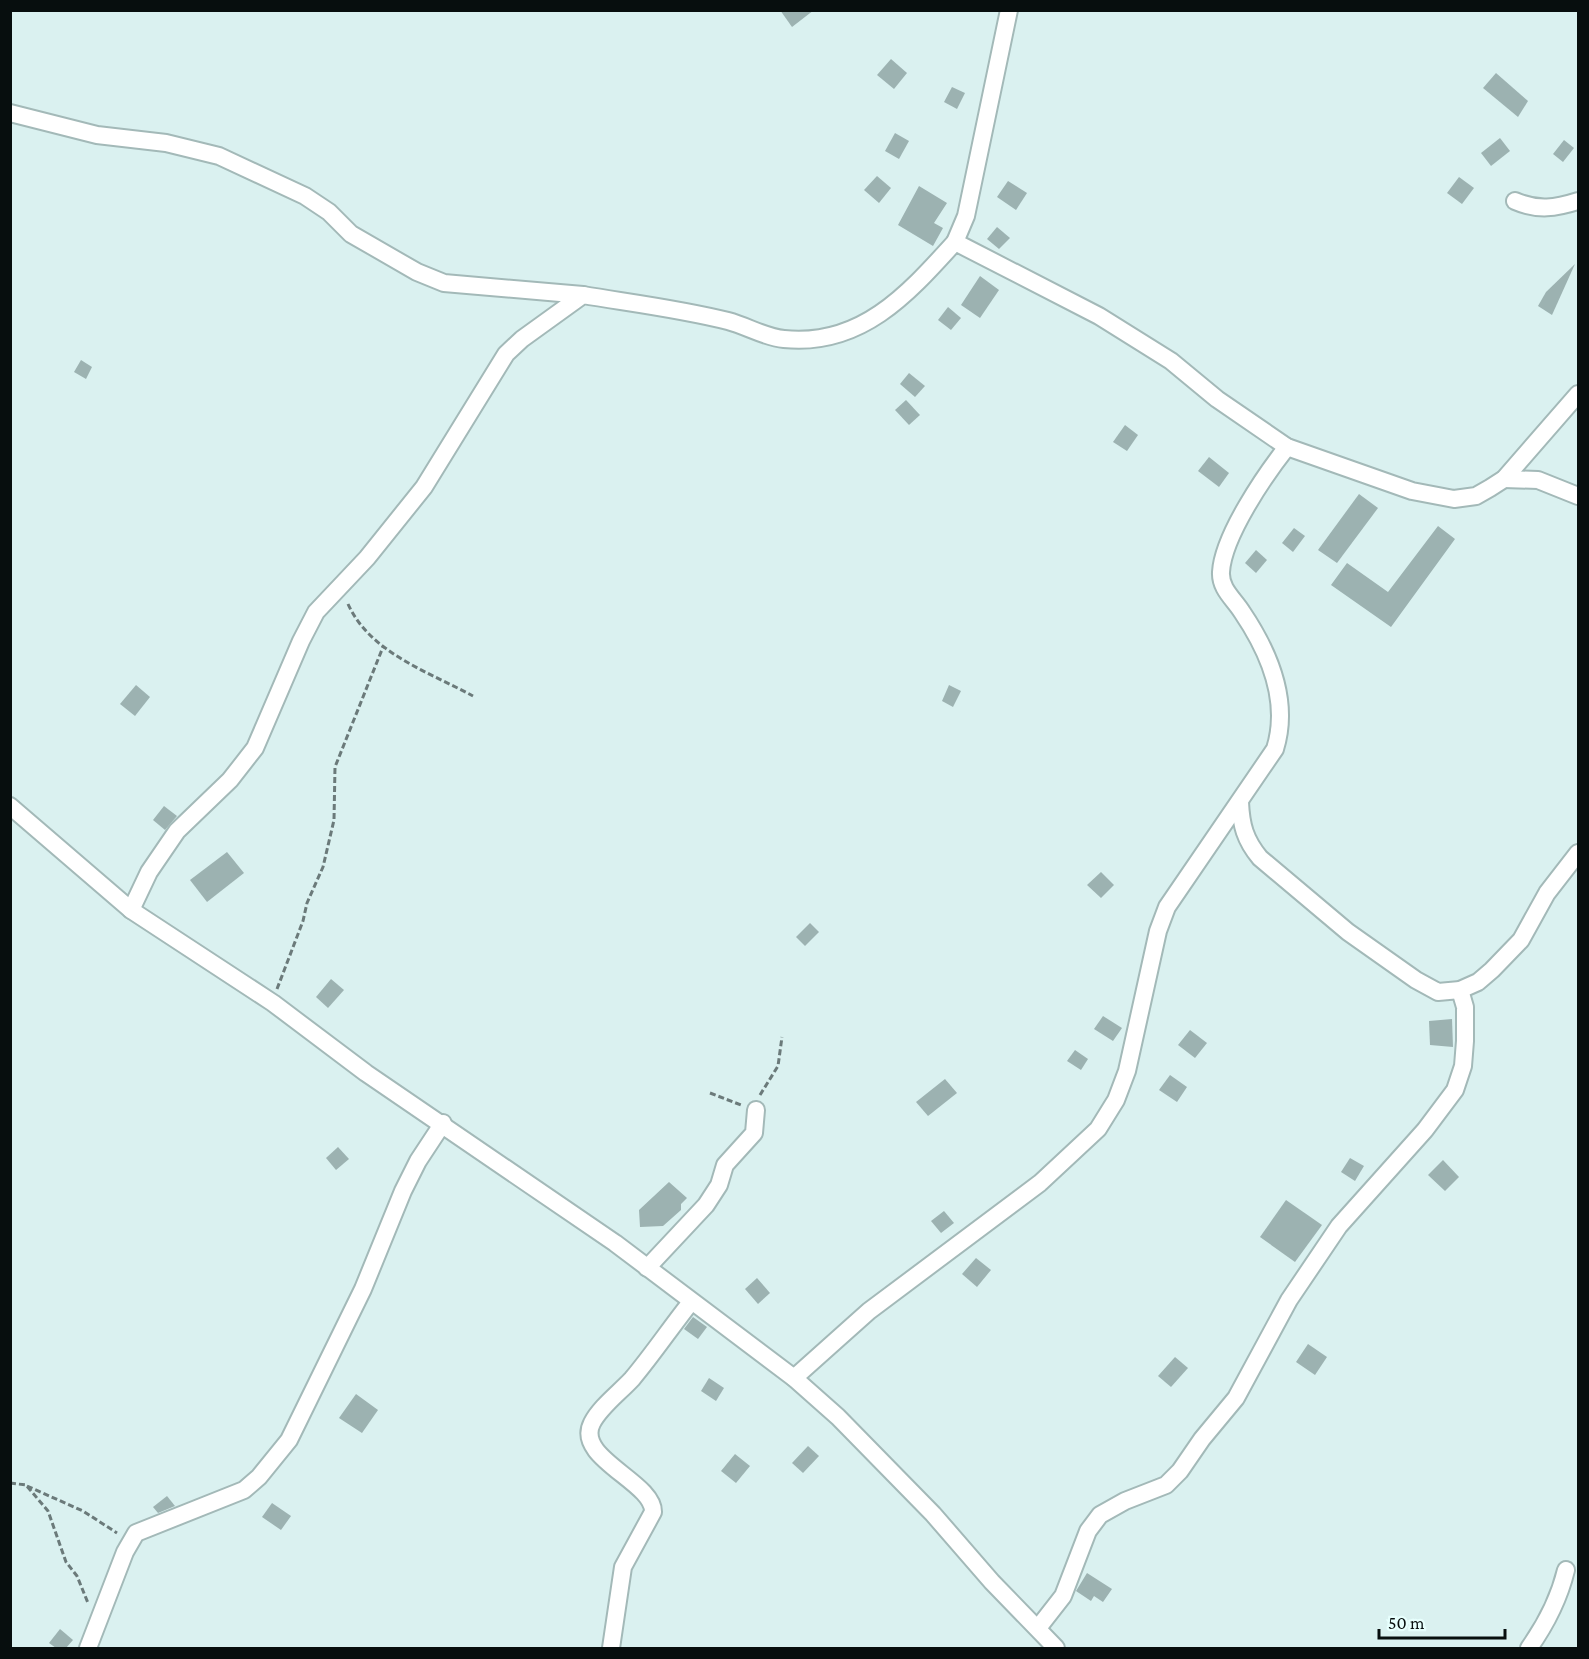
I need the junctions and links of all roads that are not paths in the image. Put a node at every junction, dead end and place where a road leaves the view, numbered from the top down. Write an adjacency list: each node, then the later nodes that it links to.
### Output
1 (1010, 10): 5 (street)
2 (10, 113): 6 (street)
3 (1515, 201): 4 (street)
4 (1578, 201)
5 (955, 242): 6 (street); 8 (street)
6 (583, 295): 16 (street)
7 (1578, 394): 9 (street)
8 (1287, 447): 10 (street); 13 (street)
9 (1527, 454): 10 (street); 11 (street)
10 (1504, 479): 11 (street)
11 (1538, 480): 12 (street)
12 (1578, 496)
13 (1240, 802): 17 (street); 22 (street)
14 (10, 806): 16 (street)
15 (1578, 853): 17 (street)
16 (131, 910): 19 (street)
17 (1460, 990): 24 (street)
18 (756, 1110): 20 (street)
19 (443, 1123): 20 (street); 25 (street)
20 (647, 1268): 21 (street)
21 (691, 1302): 22 (street); 26 (street)
22 (794, 1378): 24 (street)
23 (1566, 1570): 28 (street)
24 (1038, 1628): 27 (street)
25 (88, 1648)
26 (611, 1648)
27 (1056, 1648)
28 (1529, 1648)

